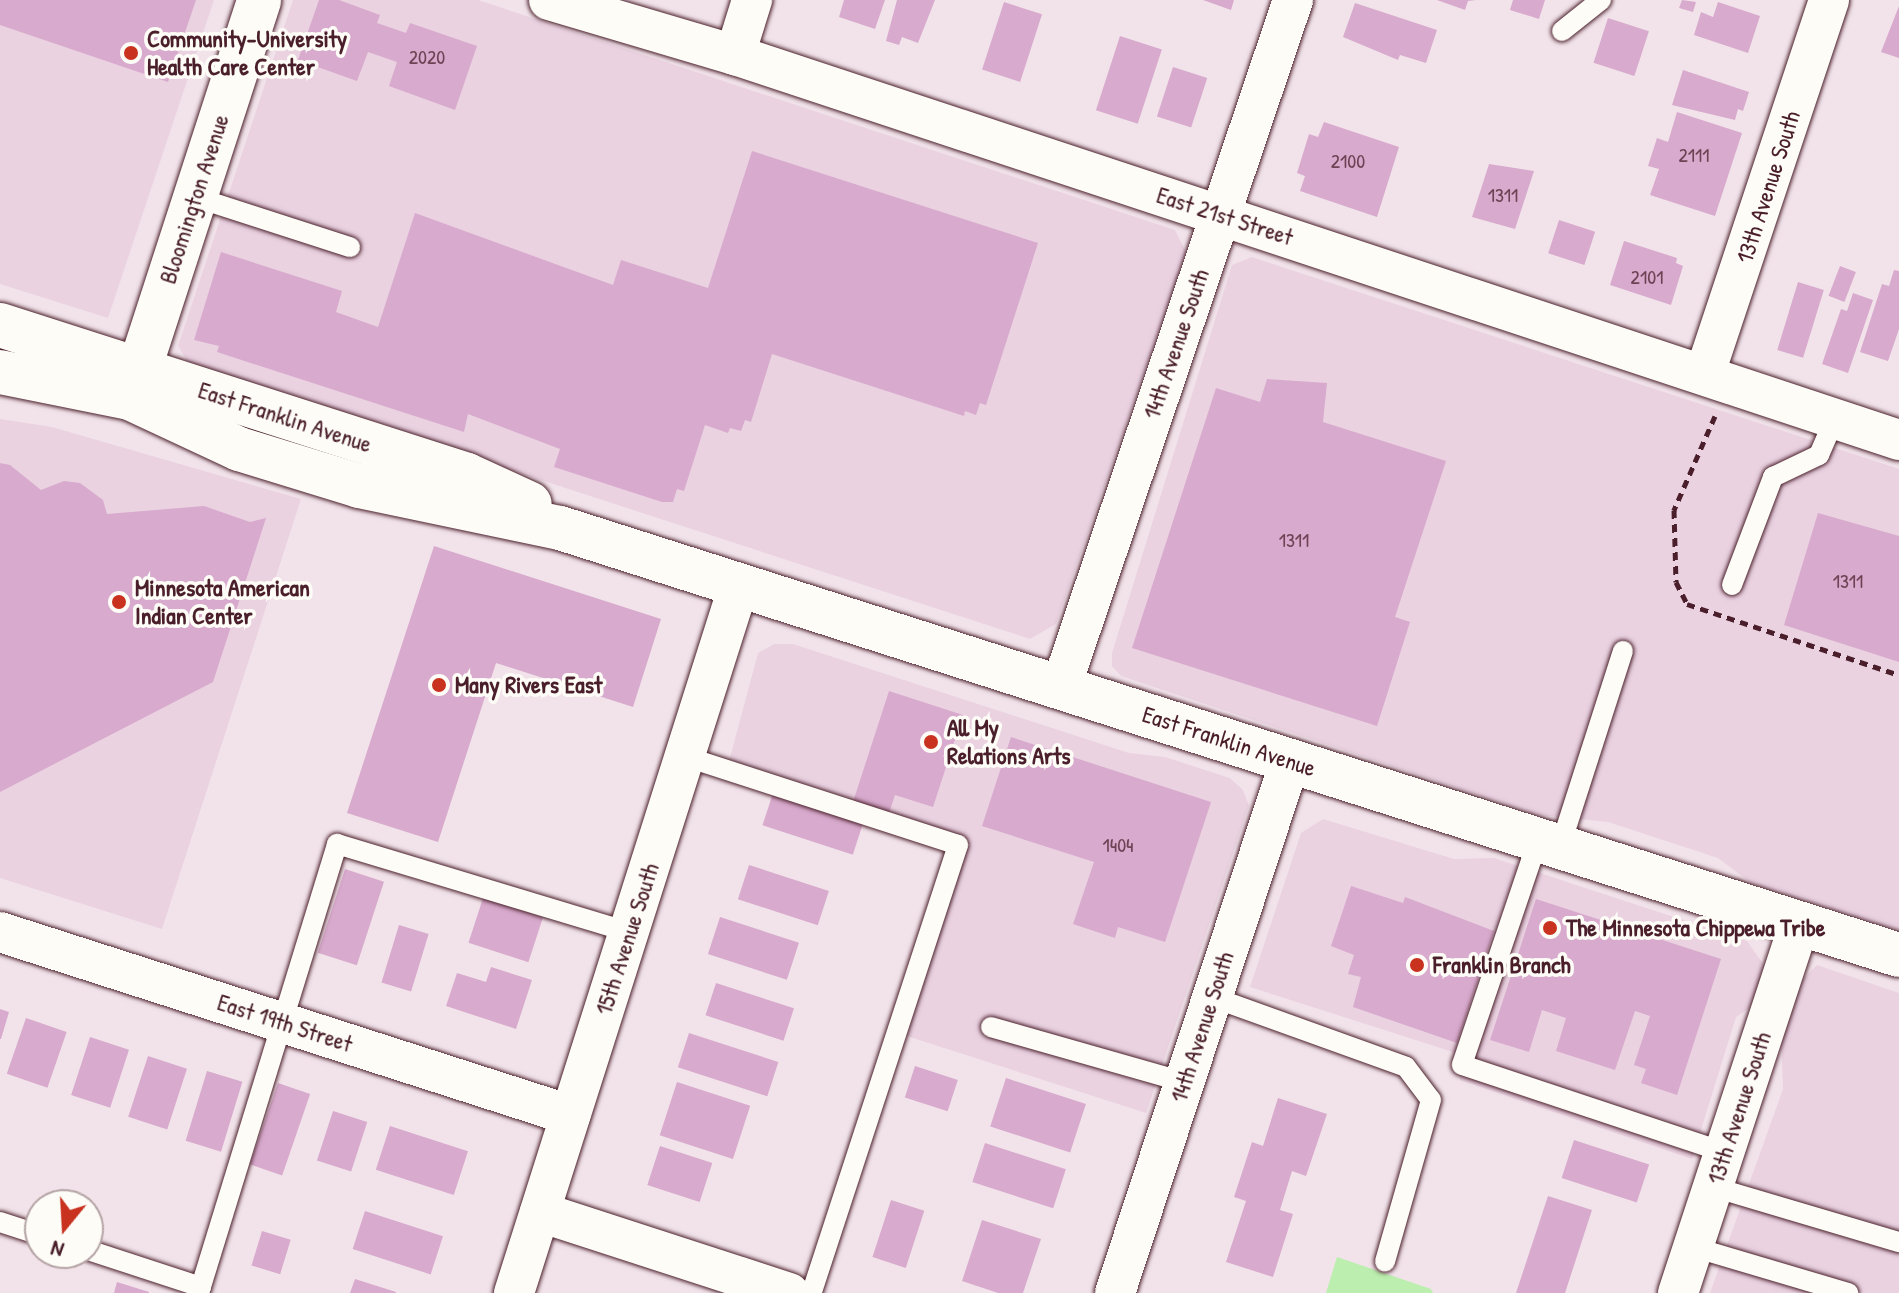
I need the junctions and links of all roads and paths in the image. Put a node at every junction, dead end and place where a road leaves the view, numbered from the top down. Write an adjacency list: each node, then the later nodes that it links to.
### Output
1 (259, 0): 9 (main road, Bloomington Avenue)
2 (549, 0): 8 (street, East 21st Street)
3 (752, 0): 8 (street)
4 (1293, 0): 10 (street, 14th Avenue South)
5 (1601, 0): 7 (lane)
6 (1829, 0): 14 (street, 13th Avenue South)
7 (1562, 31)
8 (735, 55): 10 (street, East 21st Street)
9 (195, 197): 11 (lane); 15 (main road, Bloomington Avenue)
10 (1221, 216): 14 (street, East 21st Street); 21 (street, 14th Avenue South)
11 (350, 247)
12 (0, 325): 15 (main road, East Franklin Avenue)
13 (0, 372): 15 (main road, East Franklin Avenue)
14 (1705, 373): 16 (street, East 21st Street)
15 (135, 383): 18 (main road, East Franklin Avenue)
16 (1835, 418): 17 (street, East 21st Street); 19 (lane)
17 (1899, 440)
18 (739, 585): 21 (main road, East Franklin Avenue); 22 (street, 15th Avenue South)
19 (1732, 585)
20 (1623, 651): 24 (lane)
21 (1061, 687): 23 (main road, East Franklin Avenue)
22 (684, 756): 27 (street, 15th Avenue South); 45 (lane)
23 (1290, 761): 24 (main road, East Franklin Avenue); 29 (street, 14th Avenue South)
24 (1549, 844): 25 (main road, East Franklin Avenue); 34 (lane)
25 (1800, 923): 28 (main road, East Franklin Avenue); 34 (street, 13th Avenue South)
26 (0, 932): 30 (street, East 19th Street)
27 (629, 932): 30 (lane); 33 (street, 15th Avenue South)
28 (1899, 955)
29 (1212, 997): 32 (street, 14th Avenue South); 41 (lane)
30 (285, 1023): 33 (street, East 19th Street); 42 (lane)
31 (991, 1027): 32 (lane)
32 (1184, 1082): 46 (street, 14th Avenue South)
33 (570, 1115): 35 (street, 15th Avenue South)
34 (1719, 1169): 38 (lane); 39 (street, 13th Avenue South)
35 (540, 1212): 43 (street, 15th Avenue South); 44 (street)
36 (0, 1222): 37 (lane)
37 (24, 1230)
38 (1899, 1242)
39 (1693, 1247): 47 (street, 13th Avenue South); 48 (lane)
40 (104, 1256): 42 (lane)
41 (1385, 1262)
42 (200, 1290)
43 (514, 1293)
44 (789, 1293)
45 (812, 1293)
46 (1115, 1293)
47 (1678, 1293)
48 (1848, 1293)

